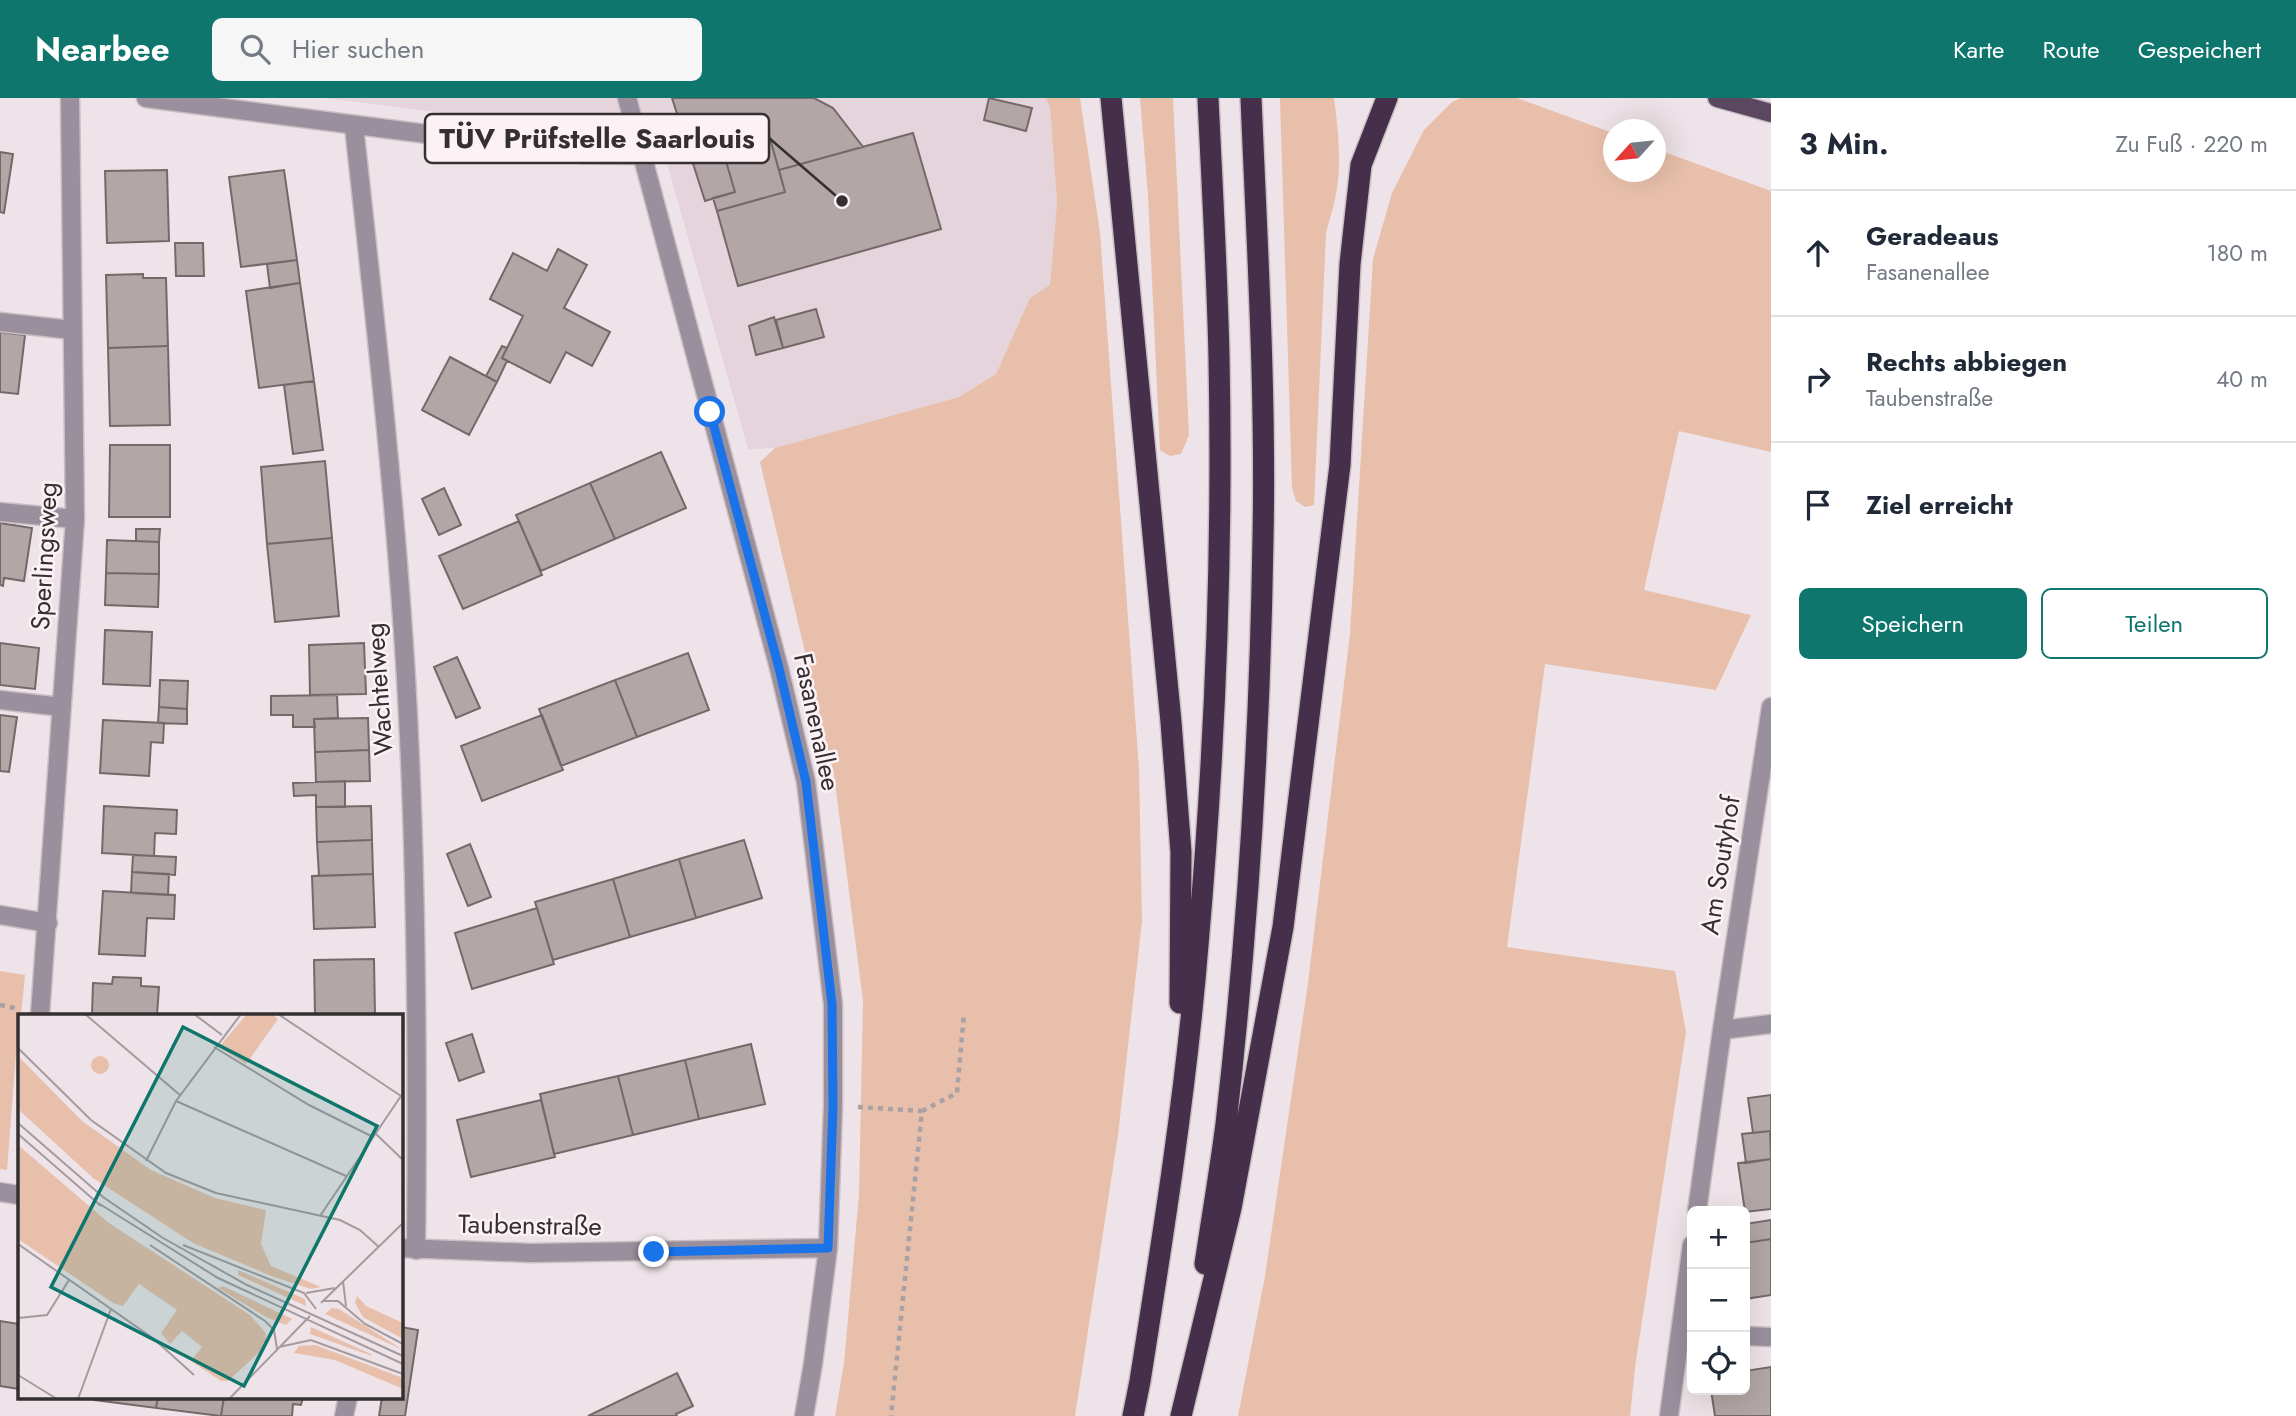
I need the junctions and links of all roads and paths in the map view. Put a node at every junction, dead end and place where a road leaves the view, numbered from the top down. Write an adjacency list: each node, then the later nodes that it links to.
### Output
1 (70, 98): 13 (street, Sperlingsweg)
2 (146, 98): 10 (street)
3 (627, 98): 11 (street, Fasanenallee)
4 (1111, 98): 27 (highway)
5 (1208, 98): 27 (highway)
6 (1251, 98): 37 (highway)
7 (1387, 98): 37 (highway)
8 (1717, 98): 9 (main road)
9 (1771, 113)
10 (354, 126): 11 (street); 32 (street, Wachtelweg)
11 (641, 155): 25 (street, Fasanenallee)
12 (0, 322): 13 (street)
13 (72, 330): 15 (street, Sperlingsweg)
14 (0, 512): 15 (street)
15 (75, 519): 17 (street, Sperlingsweg)
16 (0, 700): 17 (street)
17 (62, 707): 20 (street, Sperlingsweg)
18 (1771, 707): 24 (street, Am Soutyhof)
19 (0, 915): 20 (street)
20 (48, 923): 22 (street, Sperlingsweg)
21 (964, 1013): 26 (path)
22 (40, 1014)
23 (1771, 1024): 24 (street)
24 (1722, 1030): 30 (street, Am Soutyhof)
25 (833, 1106): 26 (path); 31 (street, Fasanenallee)
26 (922, 1111): 41 (path)
27 (1171, 1187): 42 (highway)
28 (0, 1192): 29 (street)
29 (18, 1195)
30 (1698, 1206)
31 (828, 1248): 32 (street, Taubenstraße); 40 (street, Fasanenallee)
32 (409, 1249)
33 (1690, 1269): 34 (street)
34 (1686, 1335): 44 (street)
35 (1750, 1336): 36 (street)
36 (1771, 1337)
37 (1186, 1394): 43 (highway)
38 (348, 1398): 39 (street)
39 (344, 1416)
40 (804, 1416)
41 (891, 1416)
42 (1133, 1416)
43 (1181, 1416)
44 (1669, 1416)

